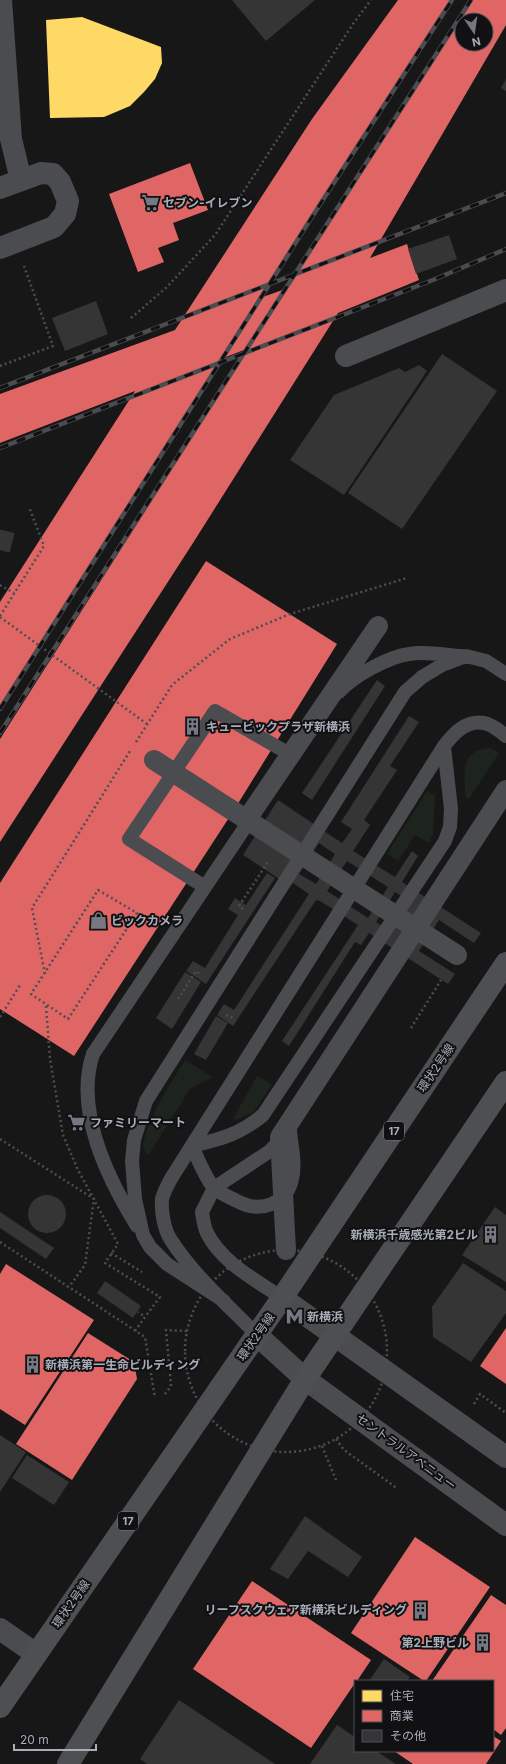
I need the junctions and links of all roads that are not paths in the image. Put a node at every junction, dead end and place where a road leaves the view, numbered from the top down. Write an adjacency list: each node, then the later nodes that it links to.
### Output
1 (1, 0): 2 (street)
2 (20, 180): 3 (street); 4 (street)
3 (0, 188)
4 (0, 248)
5 (506, 290): 6 (street)
6 (346, 356)
7 (378, 626): 16 (street, bridge)
8 (466, 656): 9 (lane); 12 (lane); 25 (lane)
9 (506, 674)
10 (506, 736): 11 (lane)
11 (444, 746): 23 (lane); 23 (lane)
12 (293, 756): 17 (lane); 17 (lane)
13 (154, 760): 16 (street, bridge)
14 (506, 790): 18 (street, bridge)
15 (506, 796): 22 (lane)
16 (247, 818): 18 (street, bridge)
17 (205, 887): 25 (lane)
18 (416, 929): 19 (street, bridge); 26 (street, bridge)
19 (457, 956)
20 (506, 963): 27 (main road, 環状2号線 / 17)
21 (506, 1082): 30 (main road)
22 (290, 1130): 24 (lane); 24 (lane)
23 (192, 1146): 24 (lane); 28 (lane)
24 (214, 1188): 27 (lane)
25 (143, 1235): 28 (lane)
26 (286, 1250)
27 (282, 1298): 29 (main road, 環状2号線 / 17); 30 (street)
28 (224, 1302): 29 (lane)
29 (257, 1335): 31 (street, セントラルアベニュー); 35 (main road, 環状2号線 / 17)
30 (336, 1335): 31 (main road); 32 (street)
31 (305, 1379): 33 (street, セントラルアベニュー); 37 (main road)
32 (506, 1457)
33 (506, 1525)
34 (0, 1629): 35 (street)
35 (36, 1654): 36 (main road, 環状2号線 / 17)
36 (0, 1707)
37 (68, 1764)

